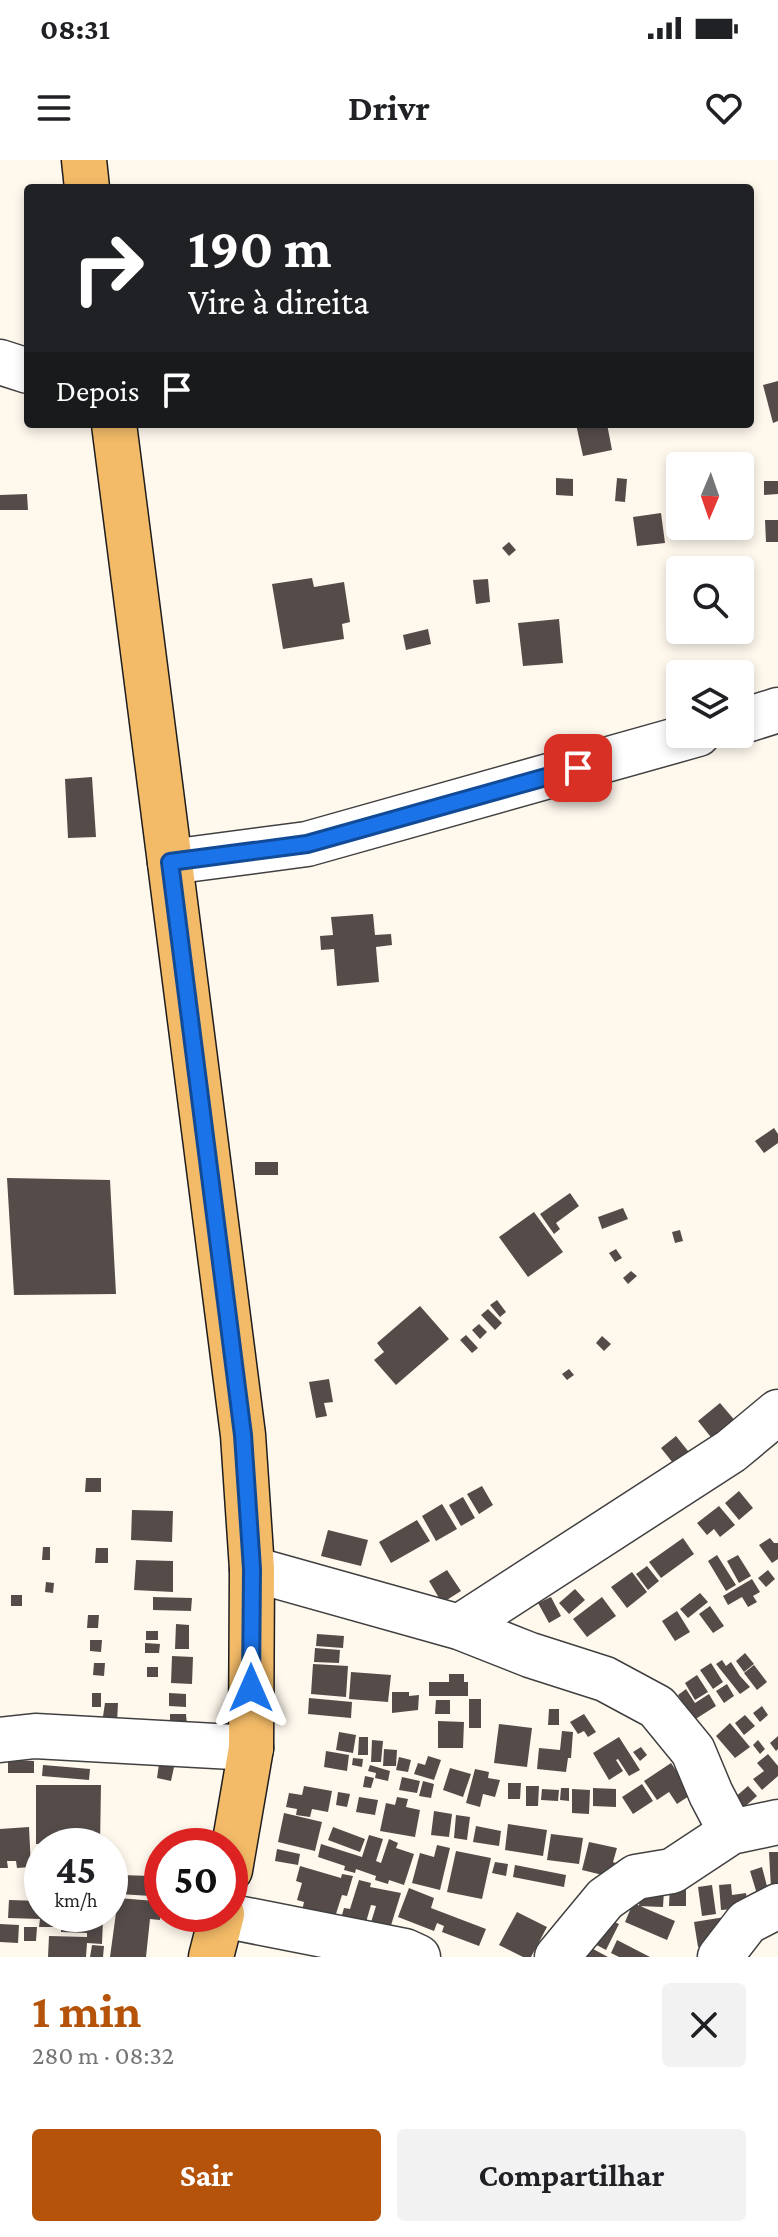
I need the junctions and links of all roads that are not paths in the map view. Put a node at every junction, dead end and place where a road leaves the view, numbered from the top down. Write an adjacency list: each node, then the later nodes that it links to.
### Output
1 (84, 160): 2 (main road)
2 (87, 184)
3 (0, 362): 4 (street)
4 (24, 370)
5 (115, 428): 9 (main road)
6 (778, 710): 7 (street)
7 (754, 718)
8 (666, 743): 9 (street)
9 (170, 862): 11 (main road)
10 (778, 1412): 12 (street)
11 (252, 1569): 12 (street); 14 (main road)
12 (459, 1627): 17 (street)
13 (0, 1740): 14 (street)
14 (251, 1748): 16 (main road)
15 (778, 1822): 17 (street)
16 (237, 1828)
17 (731, 1832): 24 (street)
18 (778, 1906): 25 (street)
19 (248, 1922): 21 (street)
20 (217, 1932): 22 (main road)
21 (336, 1947): 23 (street)
22 (211, 1957)
23 (418, 1957)
24 (557, 1957)
25 (720, 1957)

